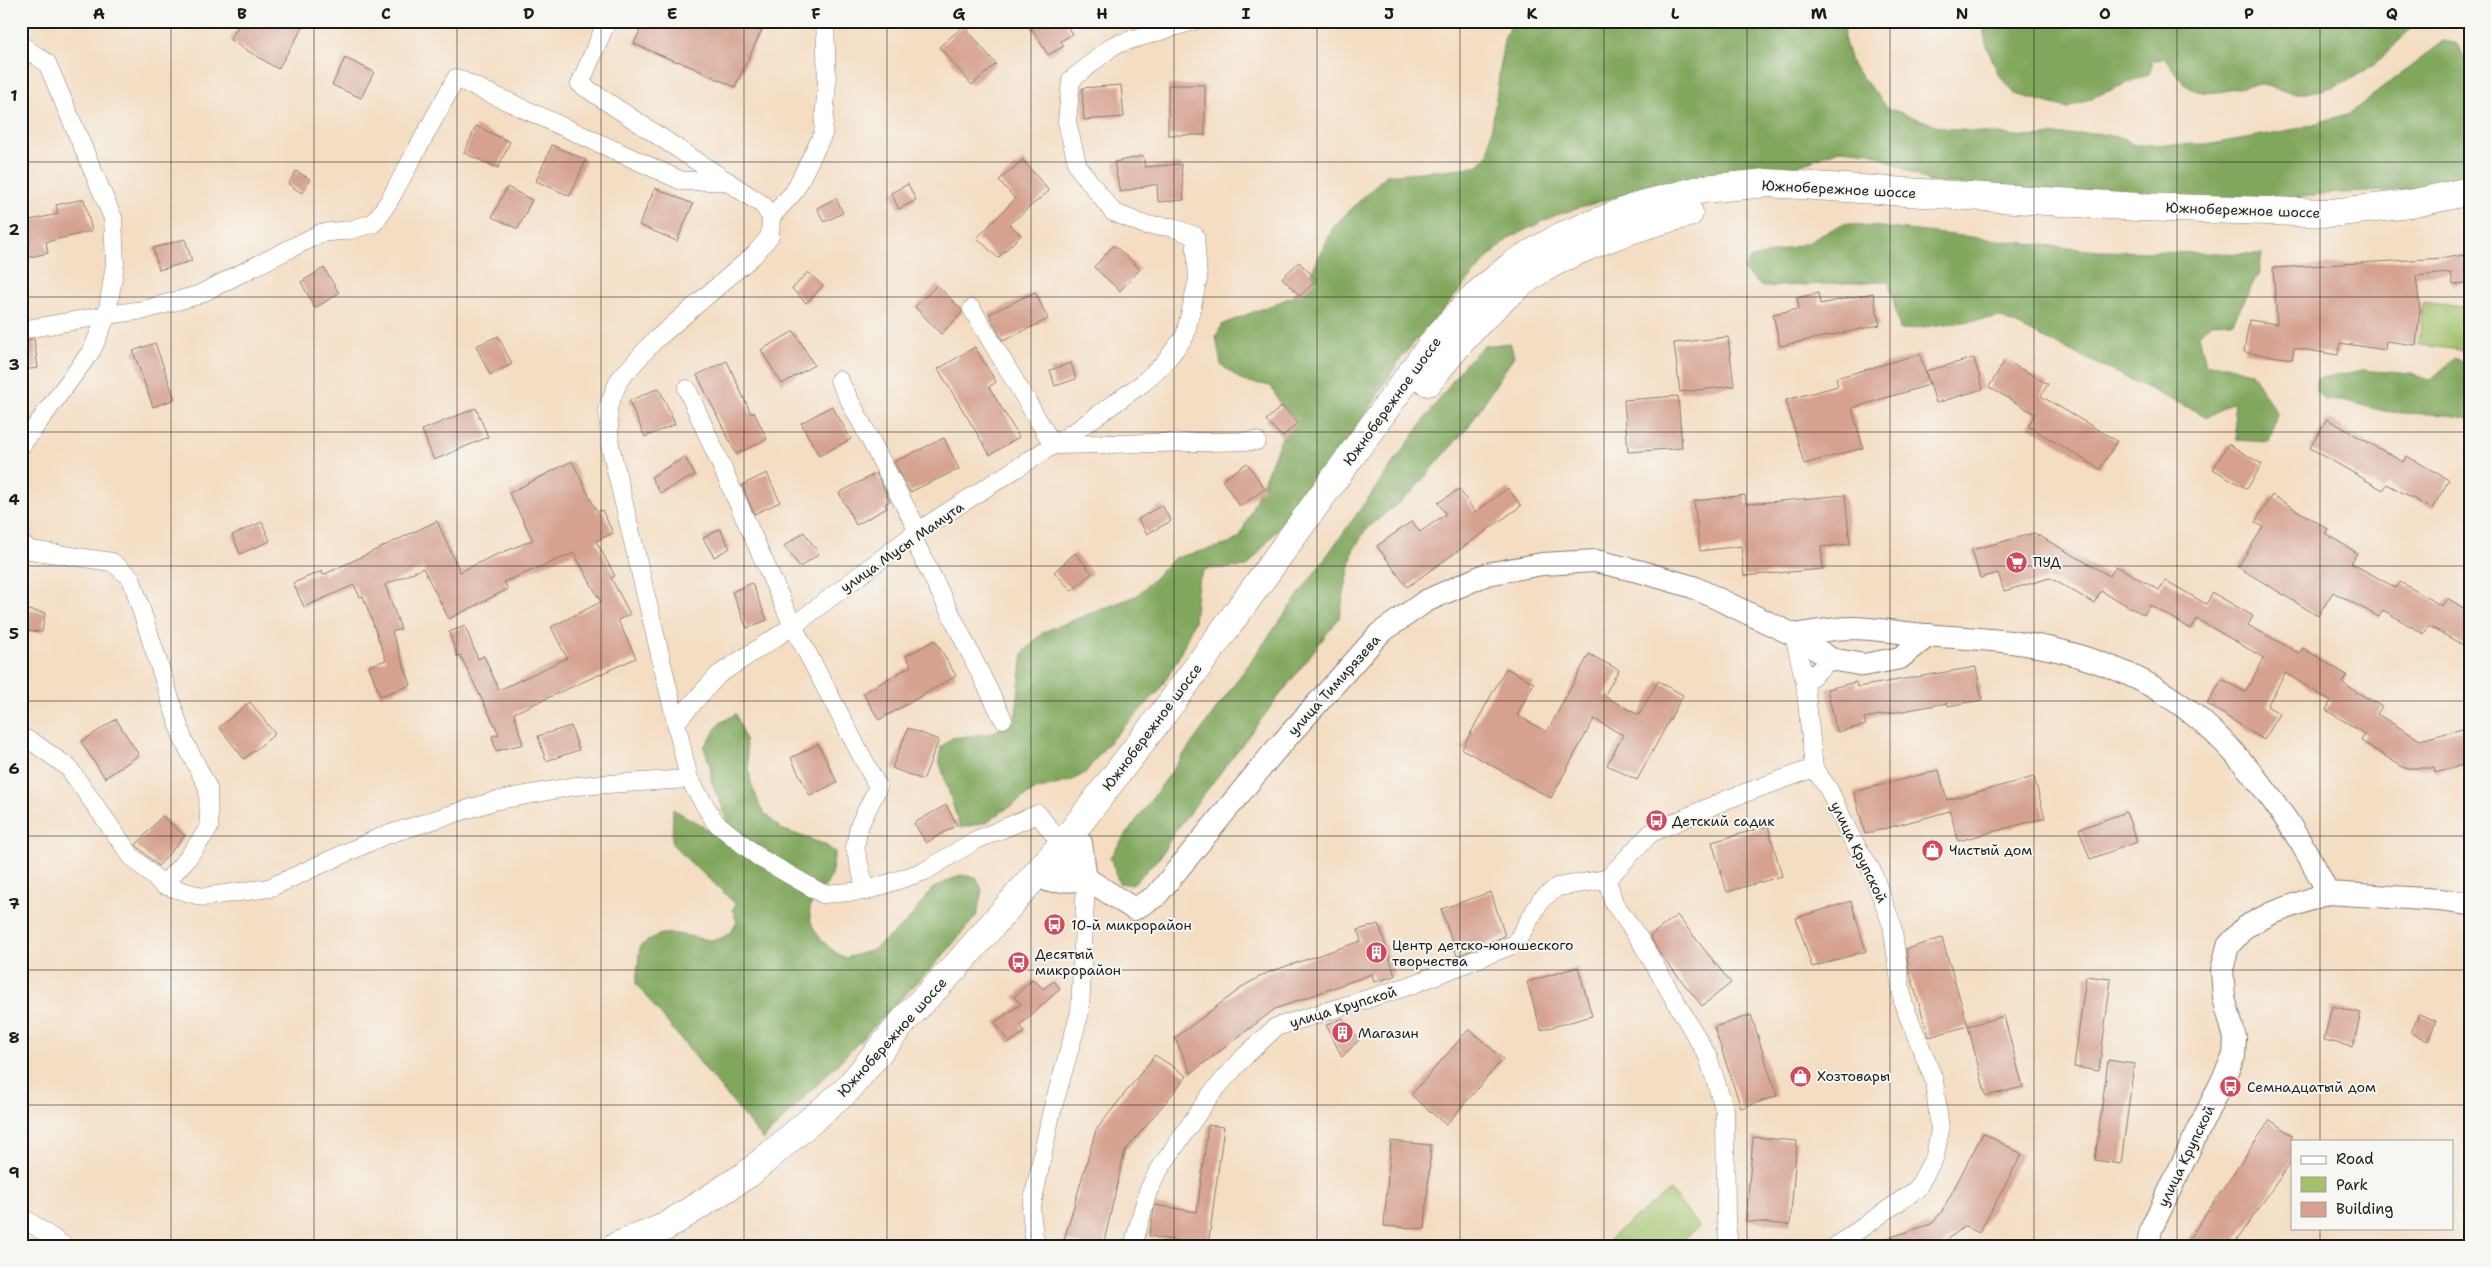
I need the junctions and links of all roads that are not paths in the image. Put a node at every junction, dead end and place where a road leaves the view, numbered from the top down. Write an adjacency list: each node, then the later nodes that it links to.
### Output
1 (607, 21): 5 (street)
2 (825, 21): 8 (street)
3 (1194, 21): 15 (street, улица Мусы Мамута)
4 (21, 45): 10 (street)
5 (728, 181): 8 (street); 10 (street)
6 (2470, 191): 29 (highway, Южнобережное шоссе)
7 (2470, 210): 29 (highway, Южнобережное шоссе)
8 (770, 217): 25 (street)
9 (972, 309): 15 (street)
10 (107, 315): 11 (street); 16 (street)
11 (21, 330)
12 (839, 380): 17 (street)
13 (687, 389): 19 (street)
14 (1258, 441): 15 (street)
15 (1053, 445): 17 (street, улица Мусы Мамута)
16 (21, 446)
17 (915, 534): 19 (street, улица Мусы Мамута); 24 (street)
18 (21, 543): 32 (street)
19 (793, 626): 25 (street, улица Мусы Мамута); 33 (street)
20 (1794, 635): 21 (street); 22 (street, улица Тимирязева); 23 (street); 31 (street, улица Тимирязева)
21 (1929, 635): 22 (street, улица Тимирязева); 34 (street)
22 (1831, 659): 23 (street)
23 (1805, 684): 27 (street)
24 (1003, 719)
25 (676, 722): 28 (street)
26 (21, 736): 32 (street)
27 (1814, 768): 30 (street); 43 (street, улица Крупской)
28 (689, 779): 32 (street); 33 (street)
29 (1061, 858): 31 (street); 31 (street); 33 (street); 37 (highway, Южнобережное шоссе)
30 (1607, 879): 41 (street, улица Крупской); 42 (street)
31 (1086, 880): 40 (street)
32 (163, 885)
33 (866, 891)
34 (2328, 893): 35 (street); 44 (street, улица Крупской)
35 (2470, 904)
36 (21, 1216): 38 (street)
37 (661, 1236): 39 (highway, Южнобережное шоссе)
38 (64, 1246)
39 (617, 1246)
40 (1038, 1246)
41 (1133, 1246)
42 (1729, 1246)
43 (1836, 1246)
44 (2148, 1246)

